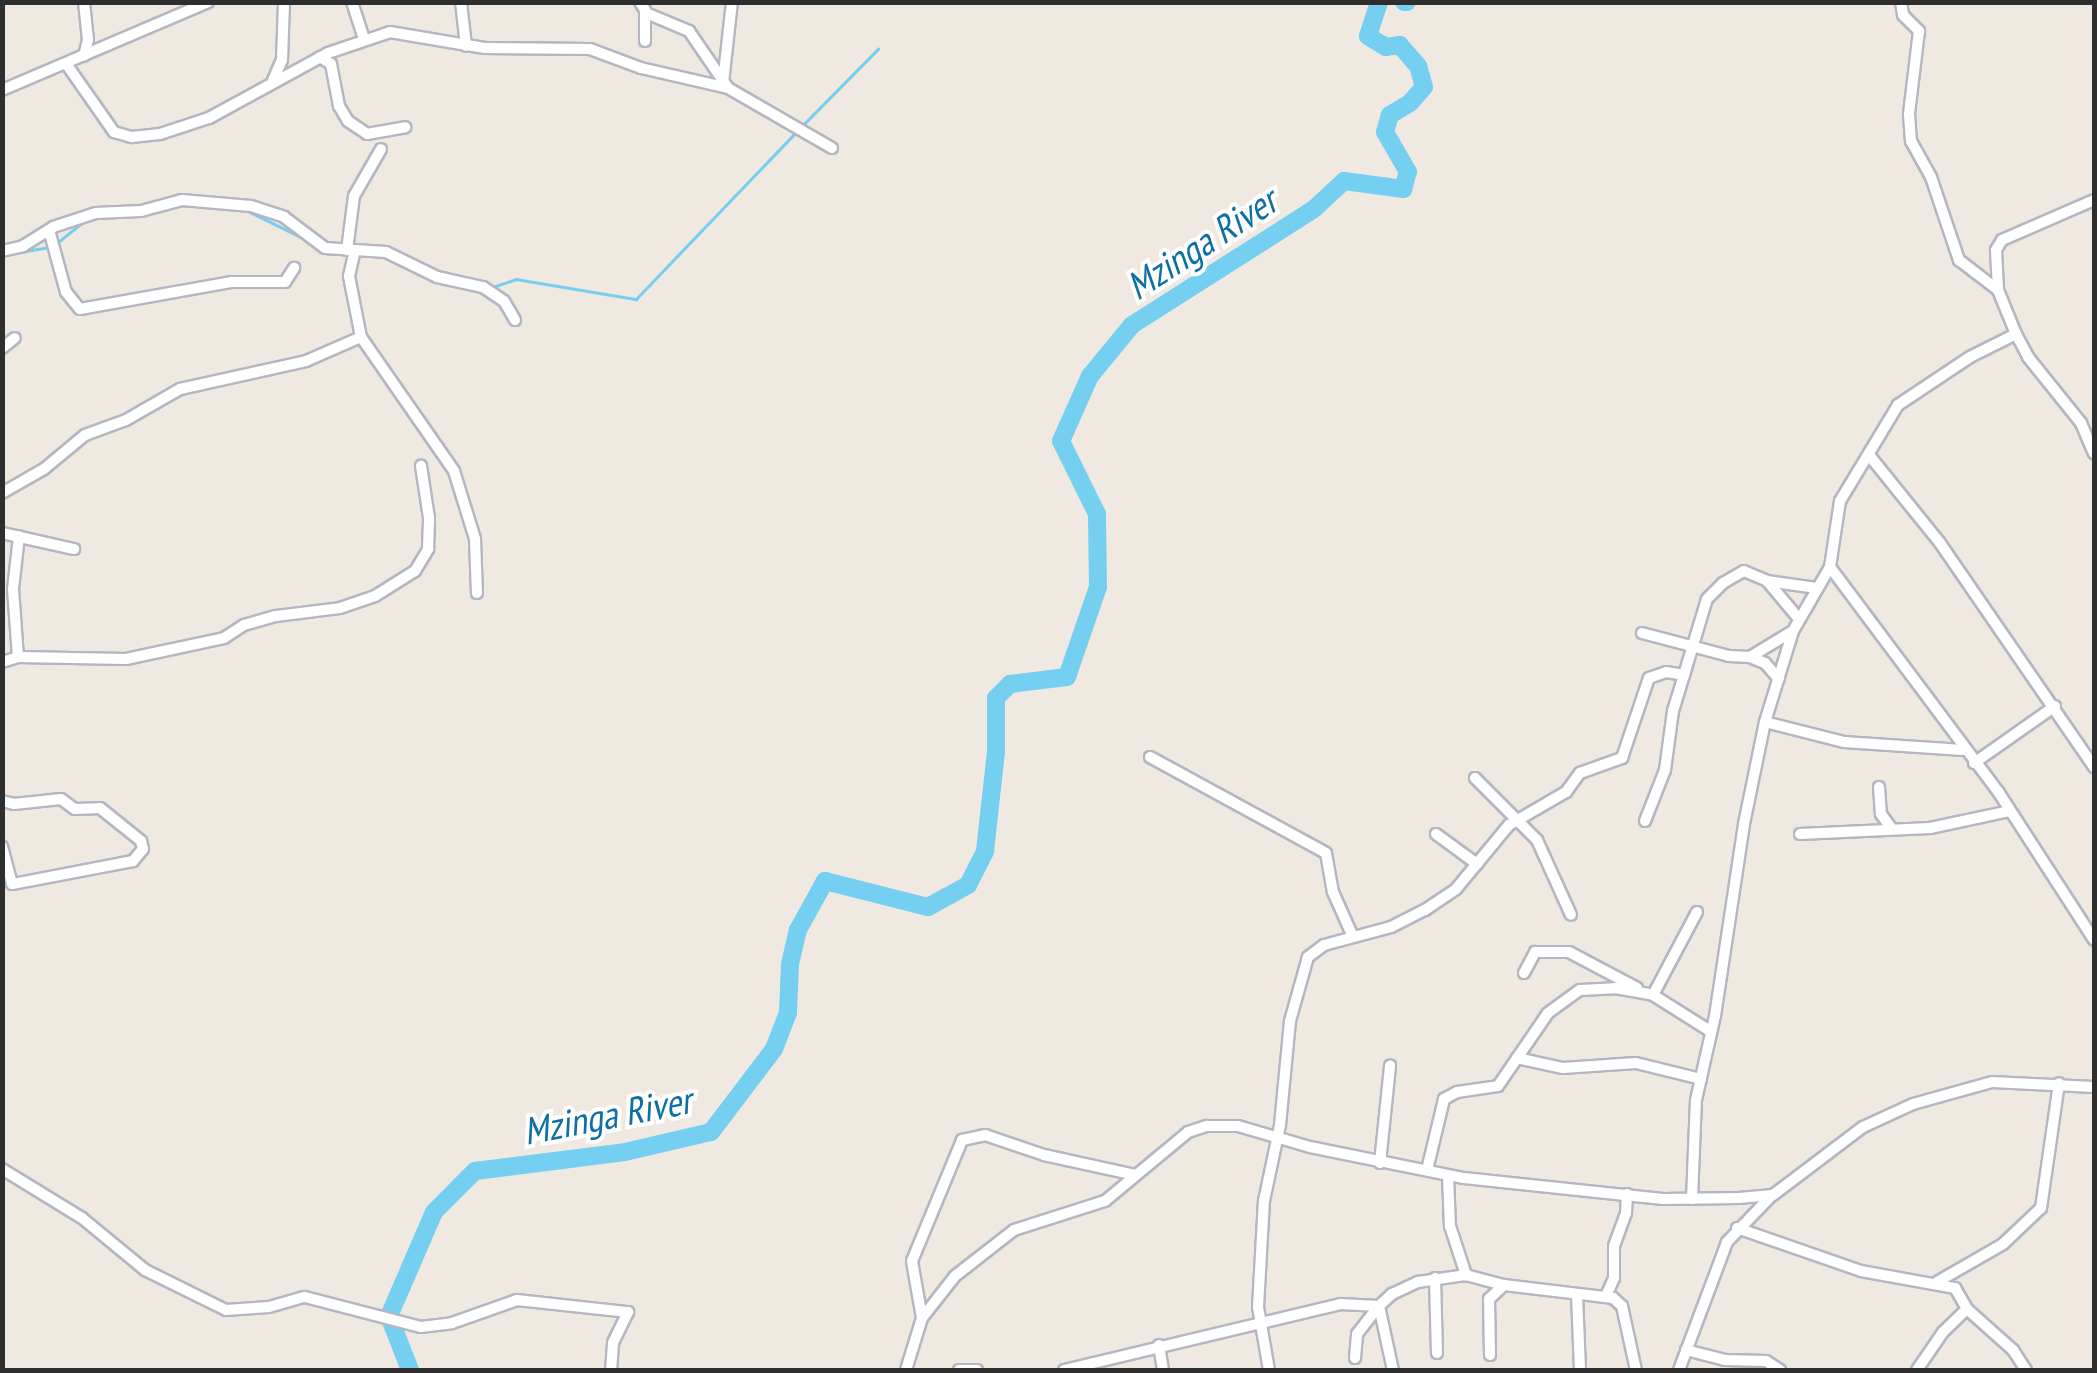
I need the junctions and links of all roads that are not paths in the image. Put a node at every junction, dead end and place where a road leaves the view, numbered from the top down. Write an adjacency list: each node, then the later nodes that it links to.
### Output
1 (84, 2): 12 (street)
2 (208, 2): 12 (street)
3 (284, 2): 15 (street)
4 (352, 2): 9 (street)
5 (461, 2): 11 (street)
6 (732, 2): 16 (street)
7 (1901, 2): 26 (street)
8 (643, 8): 10 (street); 16 (street)
9 (364, 39): 11 (street); 13 (street)
10 (645, 41)
11 (466, 46): 16 (street)
12 (84, 56): 14 (street)
13 (320, 57): 15 (street); 18 (street)
14 (67, 65): 15 (street); 17 (street)
15 (273, 81)
16 (726, 86): 19 (street)
17 (2, 90)
18 (405, 127)
19 (832, 148)
20 (381, 149): 23 (street)
21 (2094, 200): 26 (street)
22 (49, 230): 23 (street); 24 (street); 25 (street)
23 (351, 250): 27 (street); 29 (street)
24 (2, 251)
25 (294, 268)
26 (1998, 290): 28 (street)
27 (515, 320)
28 (2016, 334): 32 (street); 33 (street)
29 (361, 337): 35 (street); 42 (street)
30 (15, 338): 31 (street)
31 (2, 348)
32 (2094, 453)
33 (1869, 455): 39 (street); 53 (street)
34 (421, 466): 48 (street)
35 (2, 494)
36 (2, 533): 37 (street)
37 (19, 536): 38 (street); 48 (street)
38 (74, 549)
39 (1830, 568): 41 (street); 55 (street)
40 (1768, 581): 41 (street); 43 (street); 47 (street)
41 (1817, 588): 44 (street)
42 (478, 592)
43 (1787, 606): 44 (street); 46 (street)
44 (1798, 619): 46 (street)
45 (1642, 633): 47 (street)
46 (1790, 634): 49 (street); 52 (street)
47 (1695, 648): 49 (street); 51 (street)
48 (18, 657): 50 (street)
49 (1750, 657): 52 (street)
50 (2, 662)
51 (1684, 675): 63 (street); 64 (street)
52 (1779, 679): 54 (street)
53 (2055, 706): 57 (street); 58 (street)
54 (1765, 722): 55 (street); 76 (street)
55 (1964, 750): 57 (street)
56 (1150, 758): 72 (street)
57 (1974, 762): 62 (street)
58 (2094, 767)
59 (1475, 778): 63 (street)
60 (1880, 787): 65 (street)
61 (2, 801): 68 (street)
62 (2010, 811): 65 (street); 73 (street)
63 (1519, 818): 69 (street); 71 (street)
64 (1645, 821)
65 (1891, 828): 67 (street)
66 (1436, 834): 69 (street)
67 (1800, 834)
68 (2, 846)
69 (1478, 864): 72 (street)
70 (1697, 912): 75 (street)
71 (1571, 915)
72 (1353, 937): 82 (street)
73 (2094, 940)
74 (1524, 973): 75 (street)
75 (1650, 994): 76 (street); 77 (street)
76 (1710, 1030): 79 (street)
77 (1517, 1058): 79 (street); 85 (street)
78 (1390, 1066): 83 (street)
79 (1701, 1080): 90 (street)
80 (2058, 1083): 81 (street); 89 (street); 94 (street)
81 (2094, 1087)
82 (1278, 1139): 83 (street); 87 (street); 101 (street)
83 (1380, 1163): 85 (street)
84 (2, 1168): 107 (street)
85 (1428, 1170): 86 (street)
86 (1448, 1175): 88 (street); 92 (street)
87 (1136, 1176): 100 (street); 100 (street)
88 (1628, 1194): 90 (street); 97 (street)
89 (1773, 1194): 90 (street); 91 (street)
90 (1692, 1199)
91 (1736, 1228): 94 (street); 103 (street)
92 (1466, 1275): 93 (street); 95 (street)
93 (1435, 1278): 98 (street); 104 (street)
94 (1936, 1282): 99 (street)
95 (1504, 1285): 96 (street); 105 (street)
96 (1577, 1295): 97 (street); 115 (street)
97 (1606, 1296): 116 (street)
98 (1378, 1306): 101 (street); 106 (street); 114 (street)
99 (1967, 1308): 119 (street); 120 (street)
100 (922, 1318): 108 (street)
101 (1260, 1326): 102 (street); 113 (street)
102 (1159, 1345): 111 (street); 112 (street)
103 (1686, 1350): 117 (street); 118 (street)
104 (1437, 1353)
105 (1490, 1356)
106 (1355, 1358)
107 (611, 1370)
108 (906, 1370)
109 (959, 1370): 110 (street)
110 (977, 1370)
111 (1064, 1370)
112 (1163, 1370)
113 (1269, 1370)
114 (1393, 1370)
115 (1580, 1370)
116 (1636, 1370)
117 (1680, 1370)
118 (1780, 1370)
119 (1917, 1370)
120 (2026, 1370)

